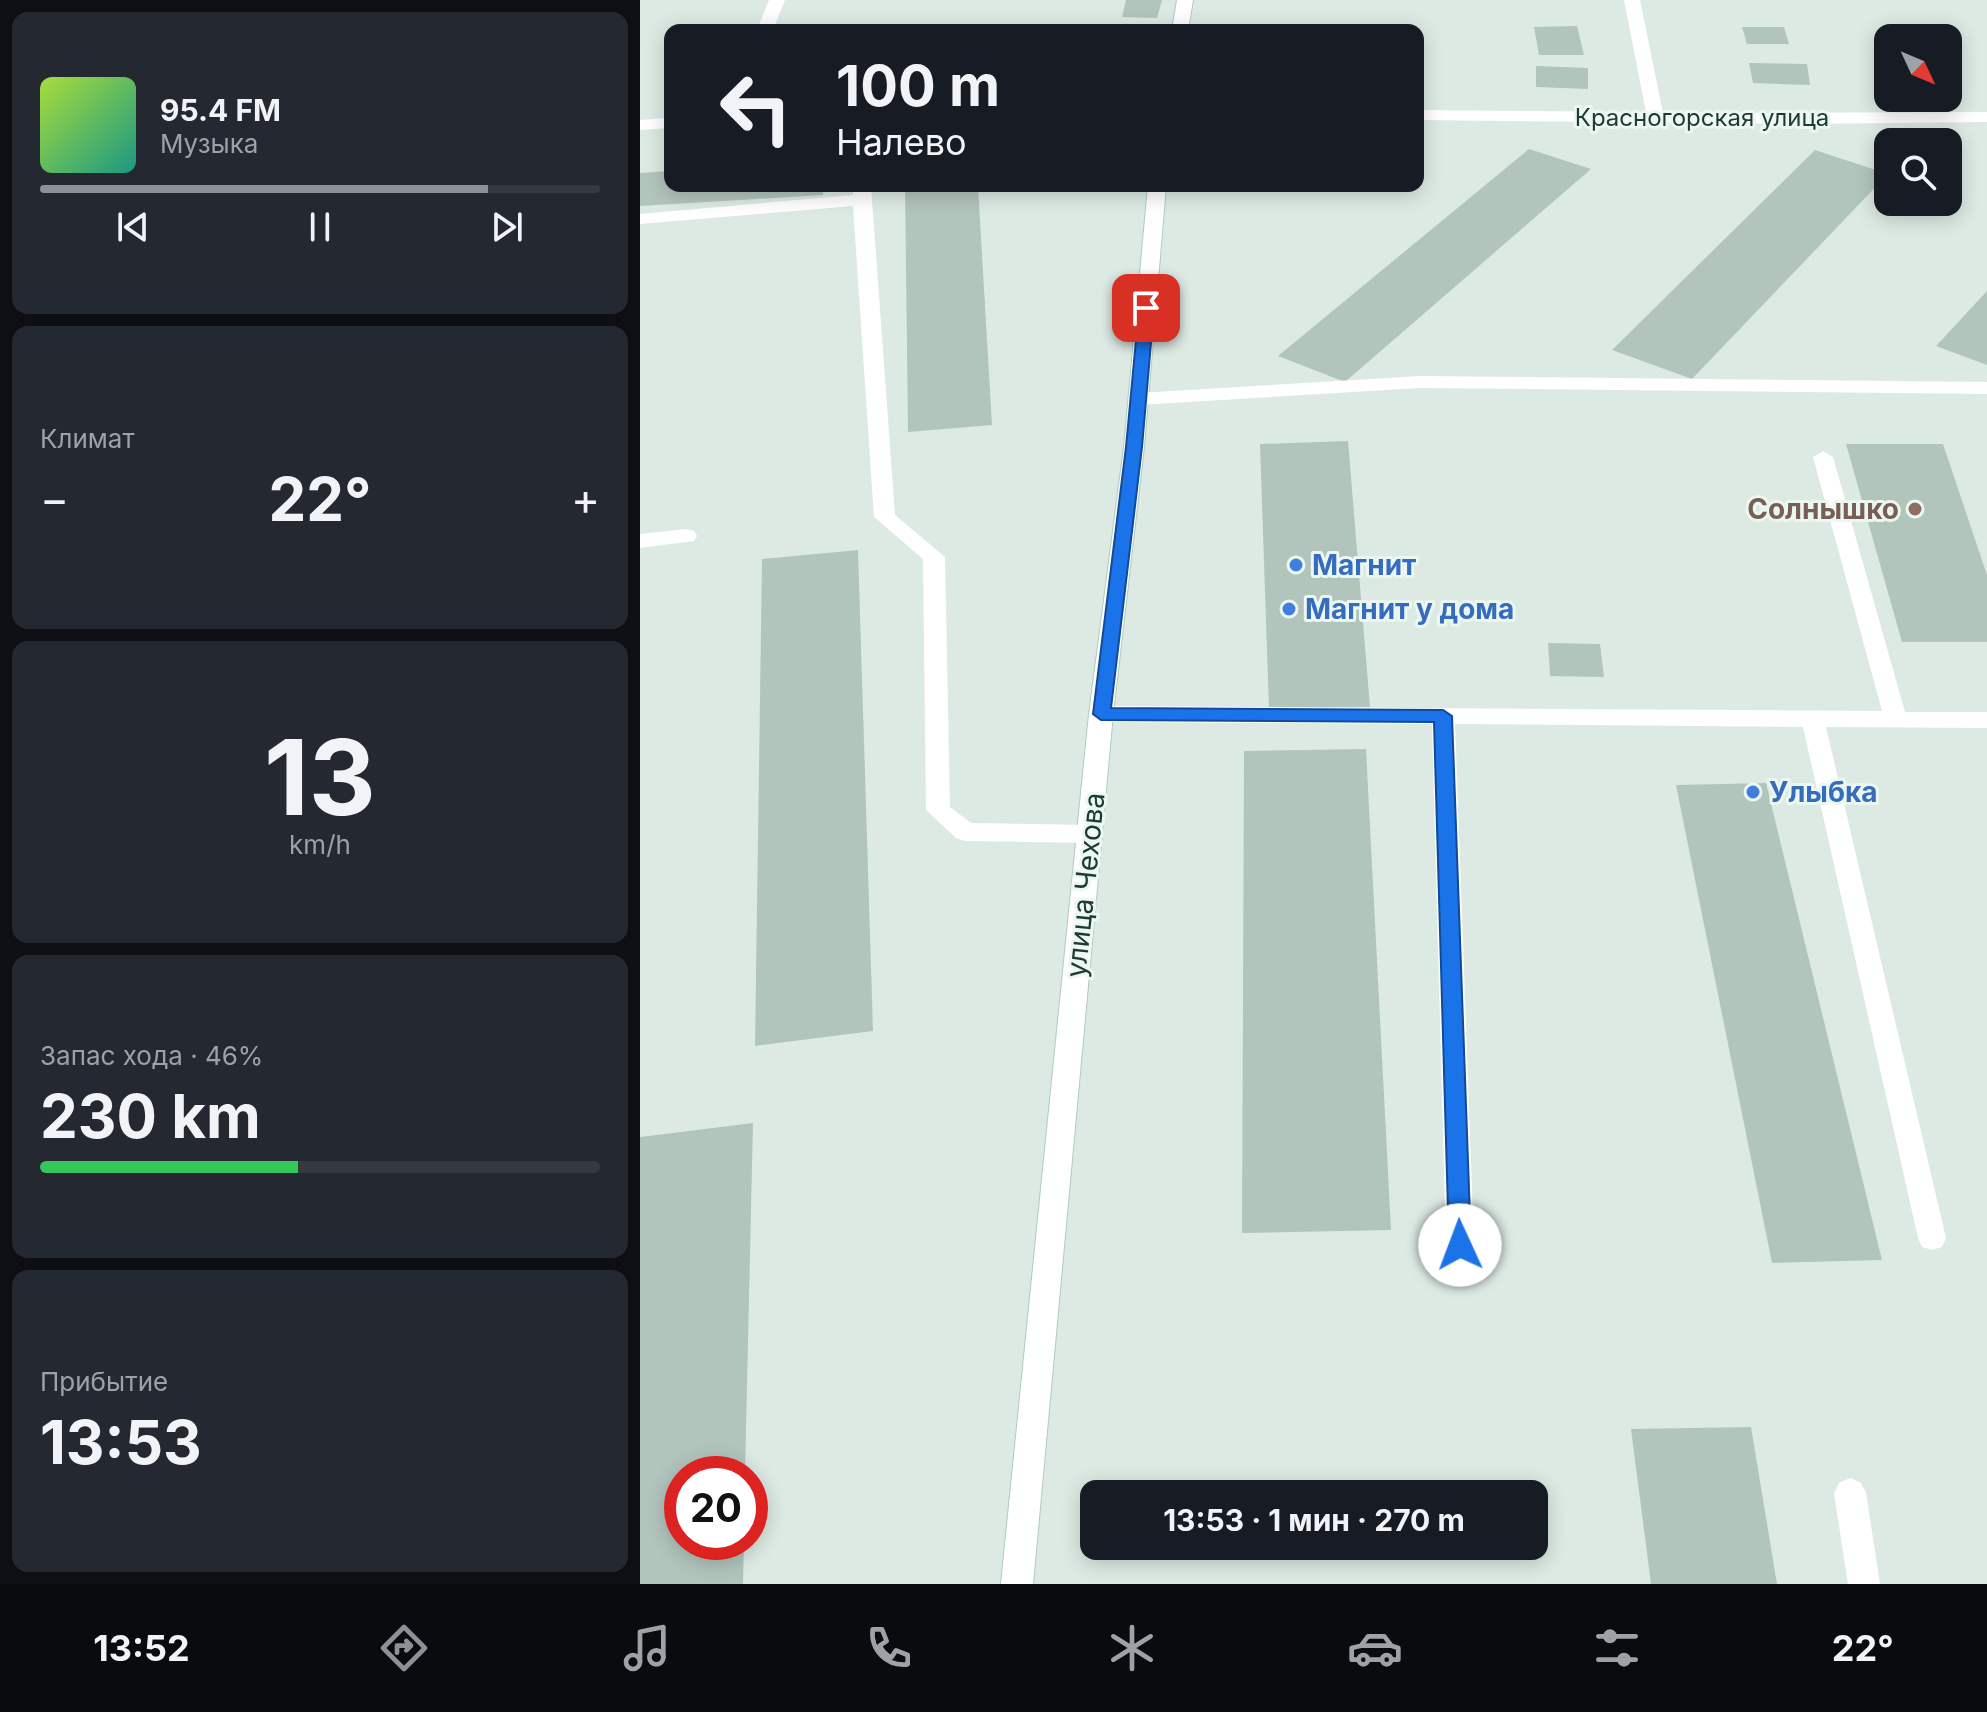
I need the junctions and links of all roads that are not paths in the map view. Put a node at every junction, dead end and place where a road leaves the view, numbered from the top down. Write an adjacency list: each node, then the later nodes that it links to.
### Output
1 (777, 0): 4 (street)
2 (1185, 0): 5 (street)
3 (1632, 0): 8 (street)
4 (767, 24)
5 (1181, 24)
6 (1424, 115): 8 (street, Красногорская улица)
7 (1987, 117): 8 (street, Красногорская улица)
8 (1656, 118)
9 (664, 123): 10 (street)
10 (640, 125)
11 (1156, 192): 15 (street, улица Чехова)
12 (861, 193): 13 (street); 24 (street)
13 (640, 219)
14 (1987, 388): 15 (street)
15 (1138, 399): 19 (street, улица Чехова)
16 (1823, 457): 22 (street)
17 (686, 536): 18 (street)
18 (640, 541)
19 (1101, 714): 20 (street); 24 (street, улица Чехова)
20 (1443, 716): 21 (street); 26 (street)
21 (1813, 719): 22 (street); 25 (street)
22 (1896, 719): 23 (street)
23 (1987, 720)
24 (1090, 834): 28 (street, улица Чехова)
25 (1932, 1238)
26 (1460, 1245)
27 (1850, 1493): 29 (street)
28 (1017, 1584)
29 (1864, 1584)

